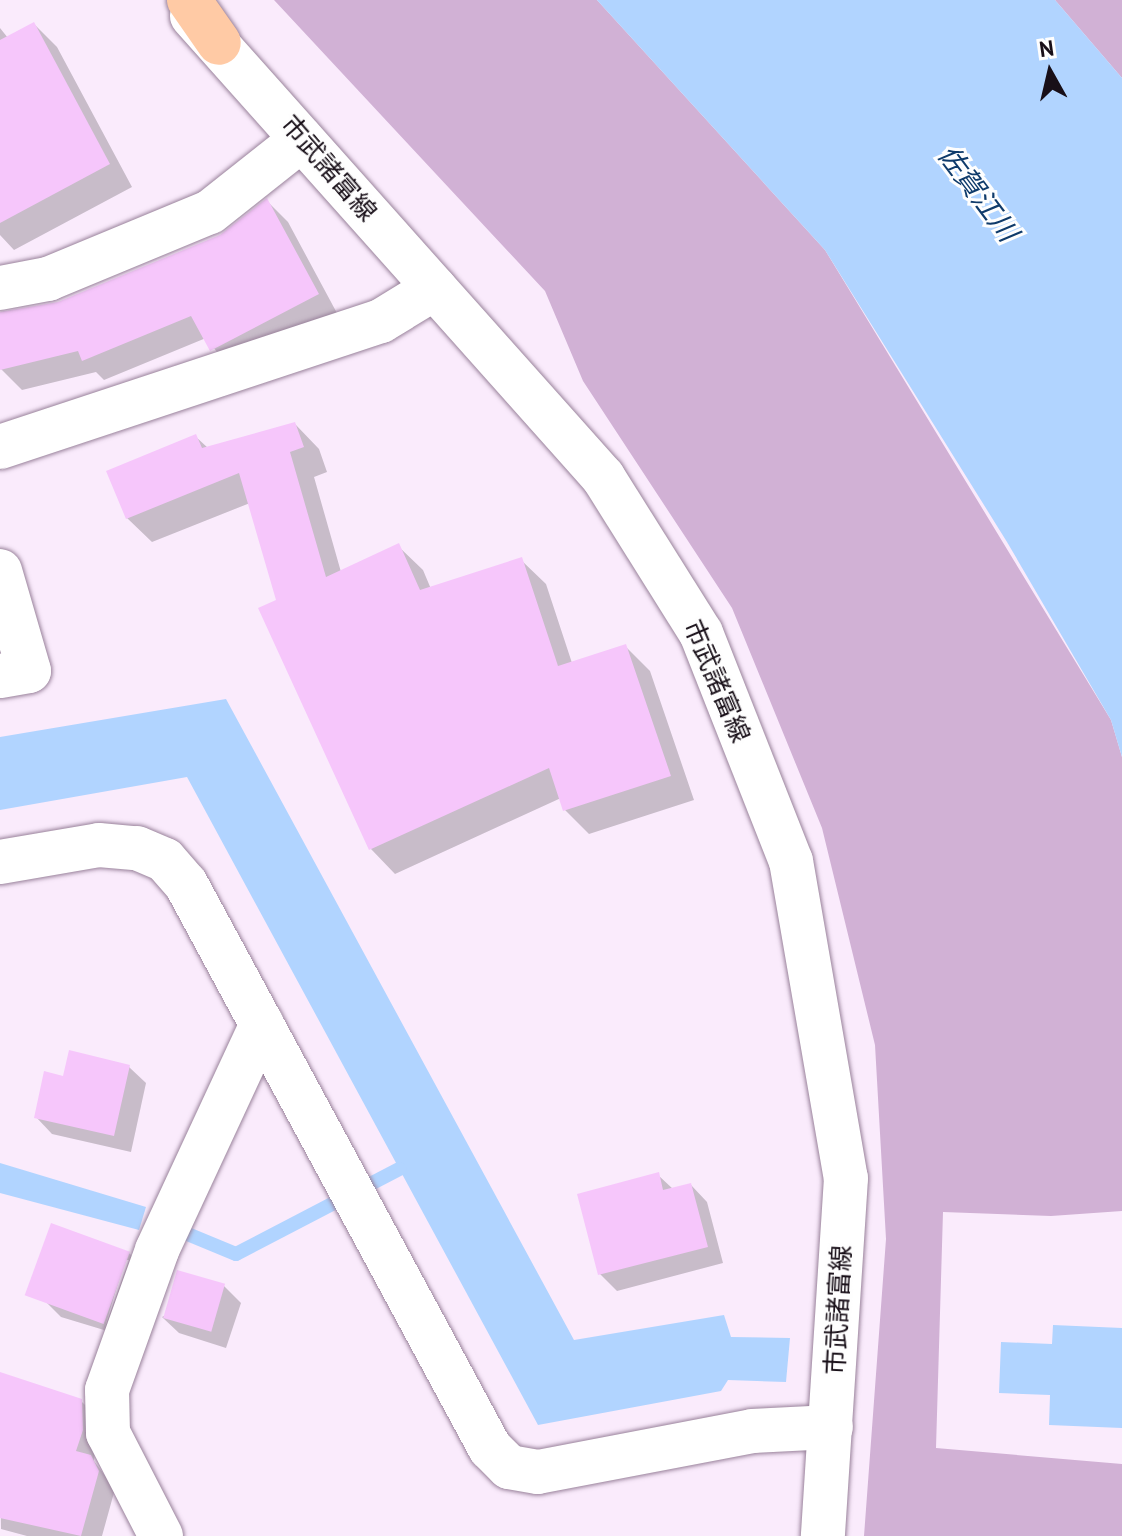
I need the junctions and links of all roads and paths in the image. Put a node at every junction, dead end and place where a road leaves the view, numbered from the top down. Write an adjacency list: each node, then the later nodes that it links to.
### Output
1 (176, 0): 3 (street, 市武諸富線)
2 (189, 0): 3 (main road)
3 (219, 43): 4 (street, 市武諸富線)
4 (302, 139): 5 (street); 6 (street, 市武諸富線)
5 (0, 288)
6 (435, 288): 7 (street); 12 (street, 市武諸富線)
7 (0, 447)
8 (0, 571): 9 (street)
9 (0, 676)
10 (0, 862): 11 (street)
11 (262, 1024): 12 (street); 13 (street)
12 (831, 1427): 14 (street, 市武諸富線)
13 (161, 1536)
14 (823, 1536)

